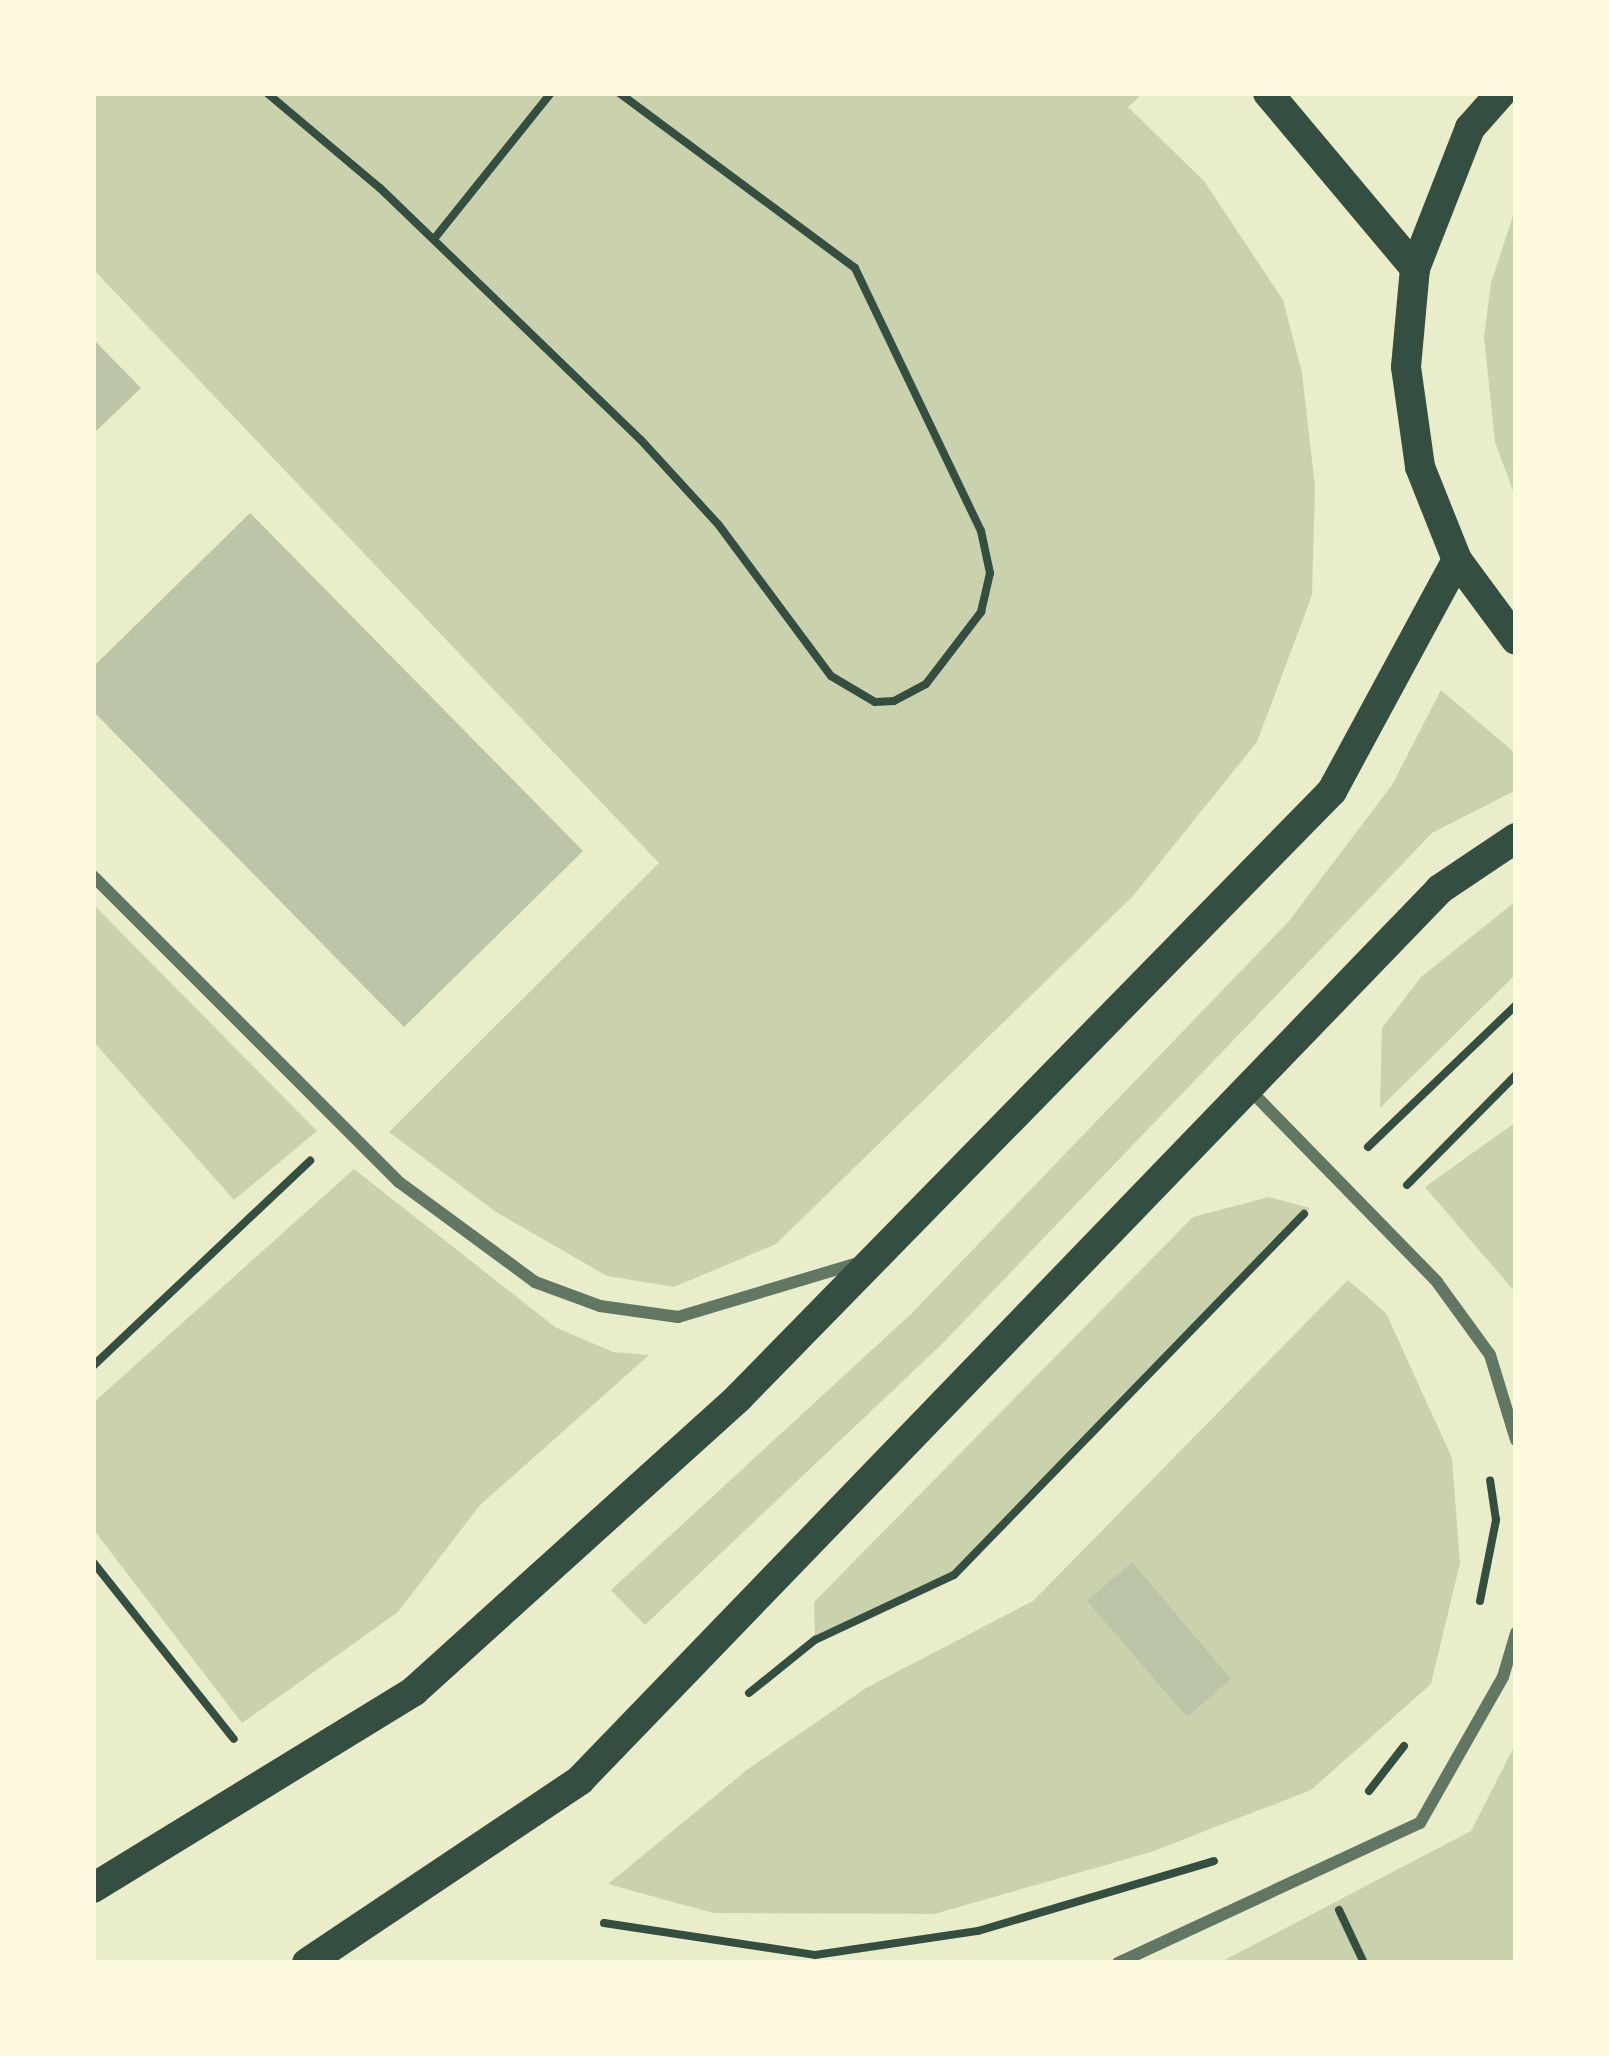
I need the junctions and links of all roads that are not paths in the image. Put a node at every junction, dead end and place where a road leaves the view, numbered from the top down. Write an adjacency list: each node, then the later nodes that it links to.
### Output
1 (1268, 93): 3 (main road)
2 (1501, 93): 3 (main road)
3 (1415, 268): 4 (main road)
4 (1456, 560): 5 (main road); 9 (main road)
5 (1516, 640)
6 (1516, 838): 8 (main road)
7 (93, 876): 9 (street)
8 (1247, 1088): 10 (street); 13 (main road)
9 (876, 1257): 12 (main road)
10 (1516, 1439)
11 (1516, 1634): 14 (street)
12 (93, 1888)
13 (307, 1963)
14 (1118, 1963)

